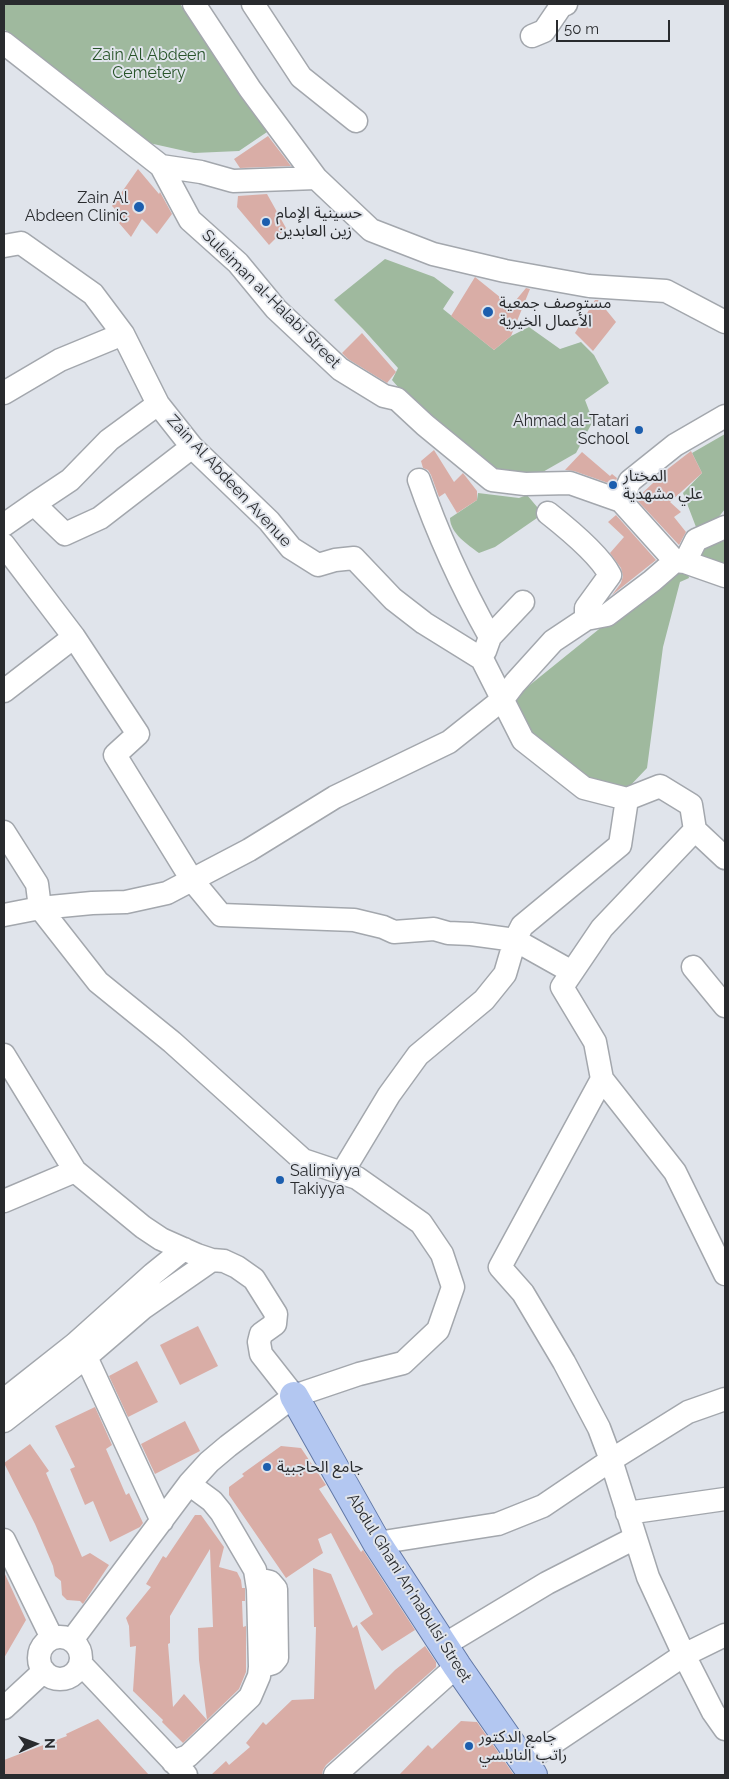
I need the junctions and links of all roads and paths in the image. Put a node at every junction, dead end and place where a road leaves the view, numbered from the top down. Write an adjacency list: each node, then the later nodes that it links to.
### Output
1 (194, 4): 8 (street)
2 (253, 4): 6 (street)
3 (566, 4): 4 (street)
4 (532, 36)
5 (4, 43): 7 (street, Suleiman al-Halabi Street)
6 (356, 121)
7 (161, 166): 8 (street); 17 (street, Suleiman al-Halabi Street)
8 (316, 178): 10 (street)
9 (4, 246): 11 (street, Zain Al Abdeen Avenue)
10 (725, 322)
11 (123, 334): 12 (street); 13 (street, Zain Al Abdeen Avenue)
12 (4, 393)
13 (158, 404): 15 (street, Zain Al Abdeen Avenue); 18 (street)
14 (725, 416): 17 (street)
15 (192, 447): 18 (street); 29 (street, Zain Al Abdeen Avenue)
16 (419, 480): 28 (street)
17 (621, 501): 23 (street, Suleiman al-Halabi Street)
18 (34, 504): 20 (street)
19 (548, 512): 26 (street)
20 (4, 525)
21 (725, 527): 23 (street)
22 (4, 546): 27 (street)
23 (680, 562): 24 (street, Suleiman al-Halabi Street); 26 (street)
24 (725, 576)
25 (523, 602): 28 (street)
26 (586, 619): 31 (street)
27 (74, 637): 30 (street); 36 (street)
28 (490, 637): 29 (street)
29 (482, 658): 31 (street)
30 (4, 691)
31 (503, 699): 32 (street); 36 (street)
32 (627, 799): 33 (street); 39 (street)
33 (695, 830): 35 (street); 41 (street)
34 (4, 832): 37 (street)
35 (725, 858)
36 (192, 880): 37 (street); 39 (street)
37 (40, 908): 38 (street); 46 (street)
38 (4, 915)
39 (515, 940): 41 (street); 46 (street)
40 (693, 967): 42 (street)
41 (572, 972): 44 (street)
42 (725, 1006)
43 (4, 1055): 45 (street)
44 (602, 1079): 50 (street); 57 (street)
45 (75, 1170): 47 (street); 48 (street)
46 (342, 1173): 53 (street)
47 (4, 1201)
48 (184, 1249): 49 (street); 51 (street)
49 (212, 1260): 51 (street); 53 (street)
50 (725, 1274)
51 (147, 1293): 52 (street); 55 (street)
52 (86, 1357): 56 (street); 61 (street)
53 (294, 1396): 58 (street); 64 (main road, Abdul Ghani An'nabulsi Street)
54 (725, 1399): 57 (street)
55 (4, 1400)
56 (4, 1421)
57 (611, 1460): 60 (street); 64 (street)
58 (188, 1484): 61 (street); 73 (street)
59 (725, 1500): 60 (street)
60 (627, 1513): 62 (street)
61 (162, 1520): 66 (street)
62 (635, 1538): 67 (street); 68 (street)
63 (4, 1540): 66 (street)
64 (376, 1543): 68 (main road, Abdul Ghani An'nabulsi Street)
65 (725, 1635): 67 (street)
66 (62, 1639): 69 (street); 70 (street)
67 (684, 1655): 72 (street); 74 (street)
68 (451, 1656): 74 (main road, Abdul Ghani An'nabulsi Street); 75 (street)
69 (80, 1664): 70 (street); 73 (street)
70 (44, 1671): 71 (street)
71 (4, 1708)
72 (725, 1729)
73 (179, 1769)
74 (528, 1769)
75 (335, 1775)

